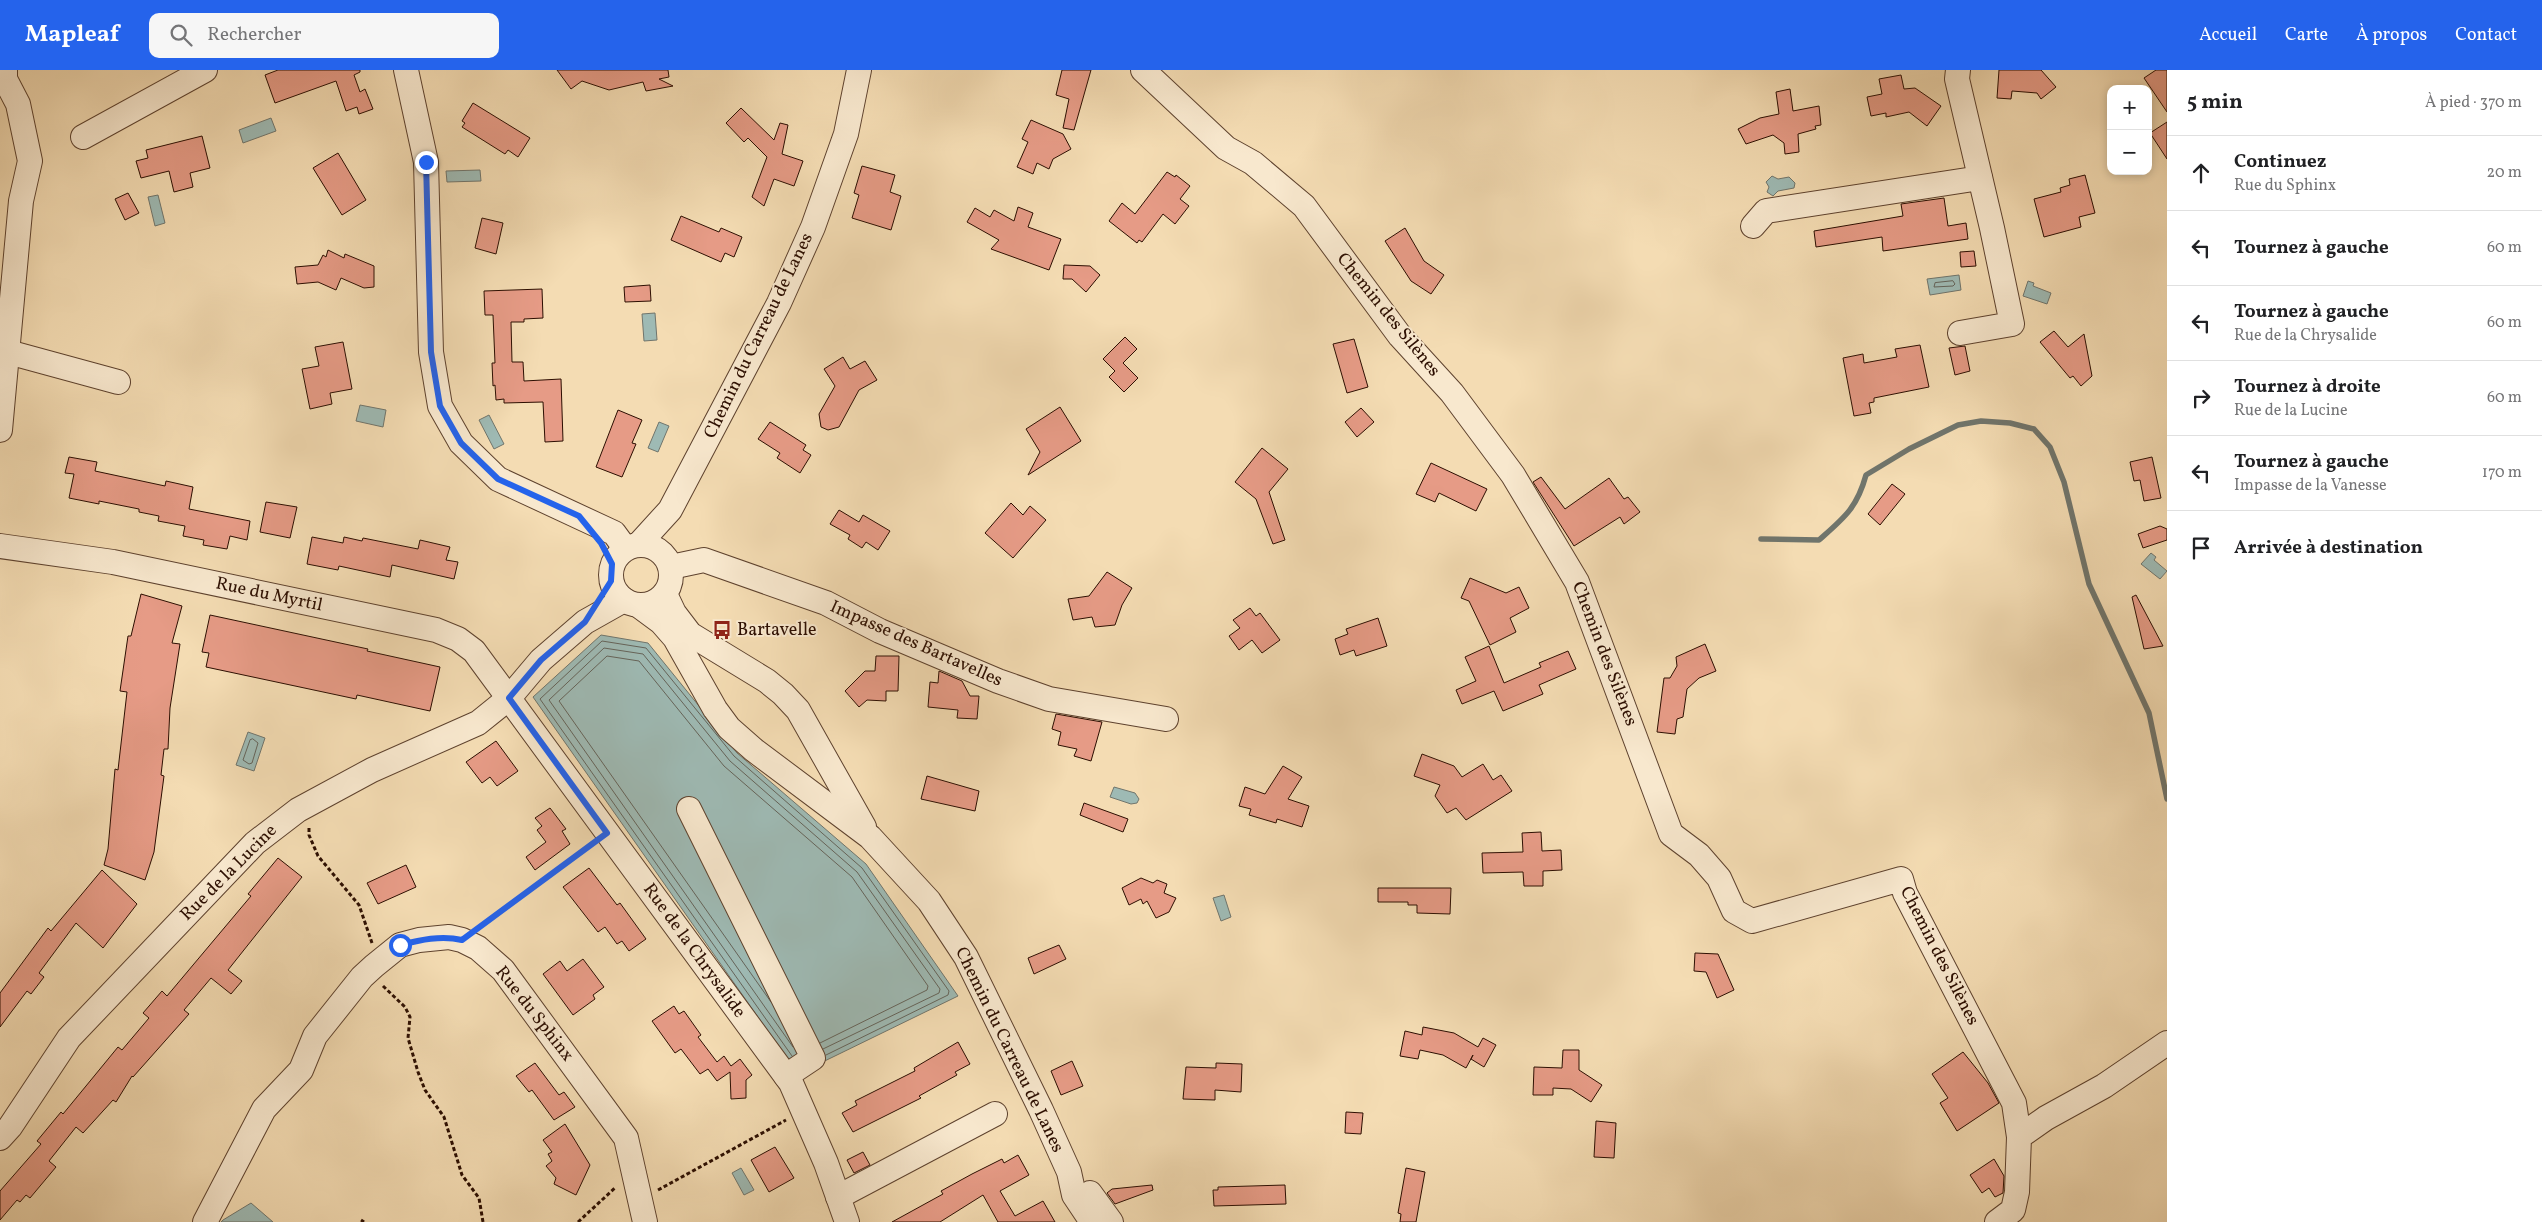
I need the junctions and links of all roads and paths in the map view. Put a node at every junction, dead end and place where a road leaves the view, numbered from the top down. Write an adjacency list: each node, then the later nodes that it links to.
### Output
1 (5, 70): 11 (street)
2 (205, 70): 7 (street)
3 (406, 70): 17 (street)
4 (859, 70): 14 (street, Chemin du Carreau de Lanes)
5 (1143, 70): 32 (street, Chemin des Silènes)
6 (1958, 70): 8 (street)
7 (83, 137)
8 (1980, 178): 9 (street); 10 (street)
9 (1753, 226)
10 (1960, 333)
11 (8, 352): 12 (street); 13 (street)
12 (118, 382)
13 (0, 430)
14 (670, 510): 16 (street, Chemin du Carreau de Lanes); 17 (street, Chemin du Carreau de Lanes)
15 (0, 546): 19 (street, Rue du Myrtil)
16 (668, 561): 17 (street); 18 (street, Chemin du Carreau de Lanes); 20 (street, Impasse des Bartavelles)
17 (625, 574): 18 (street); 19 (street, Rue de la Lucine); 24 (street, Chemin du Carreau de Lanes)
18 (665, 594): 24 (street, Chemin du Carreau de Lanes)
19 (509, 698): 23 (street, Rue de la Chrysalide); 33 (street, Rue de la Lucine)
20 (1166, 719)
21 (689, 809): 29 (street)
22 (308, 826): 26 (path)
23 (607, 833): 25 (path); 29 (street, Rue de la Chrysalide)
24 (870, 837): 34 (street, Chemin du Carreau de Lanes)
25 (462, 940): 37 (street, Rue du Sphinx); 38 (street, Rue du Sphinx)
26 (378, 945)
27 (378, 980): 39 (path)
28 (2167, 1043): 32 (street)
29 (786, 1076): 30 (street, Rue de la Chrysalide)
30 (802, 1110): 36 (street, Rue de la Chrysalide); 37 (path)
31 (995, 1114): 36 (street)
32 (2019, 1137): 44 (street)
33 (0, 1138)
34 (1069, 1172): 42 (street, Chemin du Carreau de Lanes); 43 (street, Chemin du Carreau de Lanes)
35 (614, 1188): 40 (path)
36 (838, 1196): 41 (street, Rue de la Chrysalide)
37 (642, 1211)
38 (205, 1222)
39 (483, 1222)
40 (578, 1222)
41 (847, 1222)
42 (1092, 1222)
43 (1111, 1222)
44 (1997, 1222)

